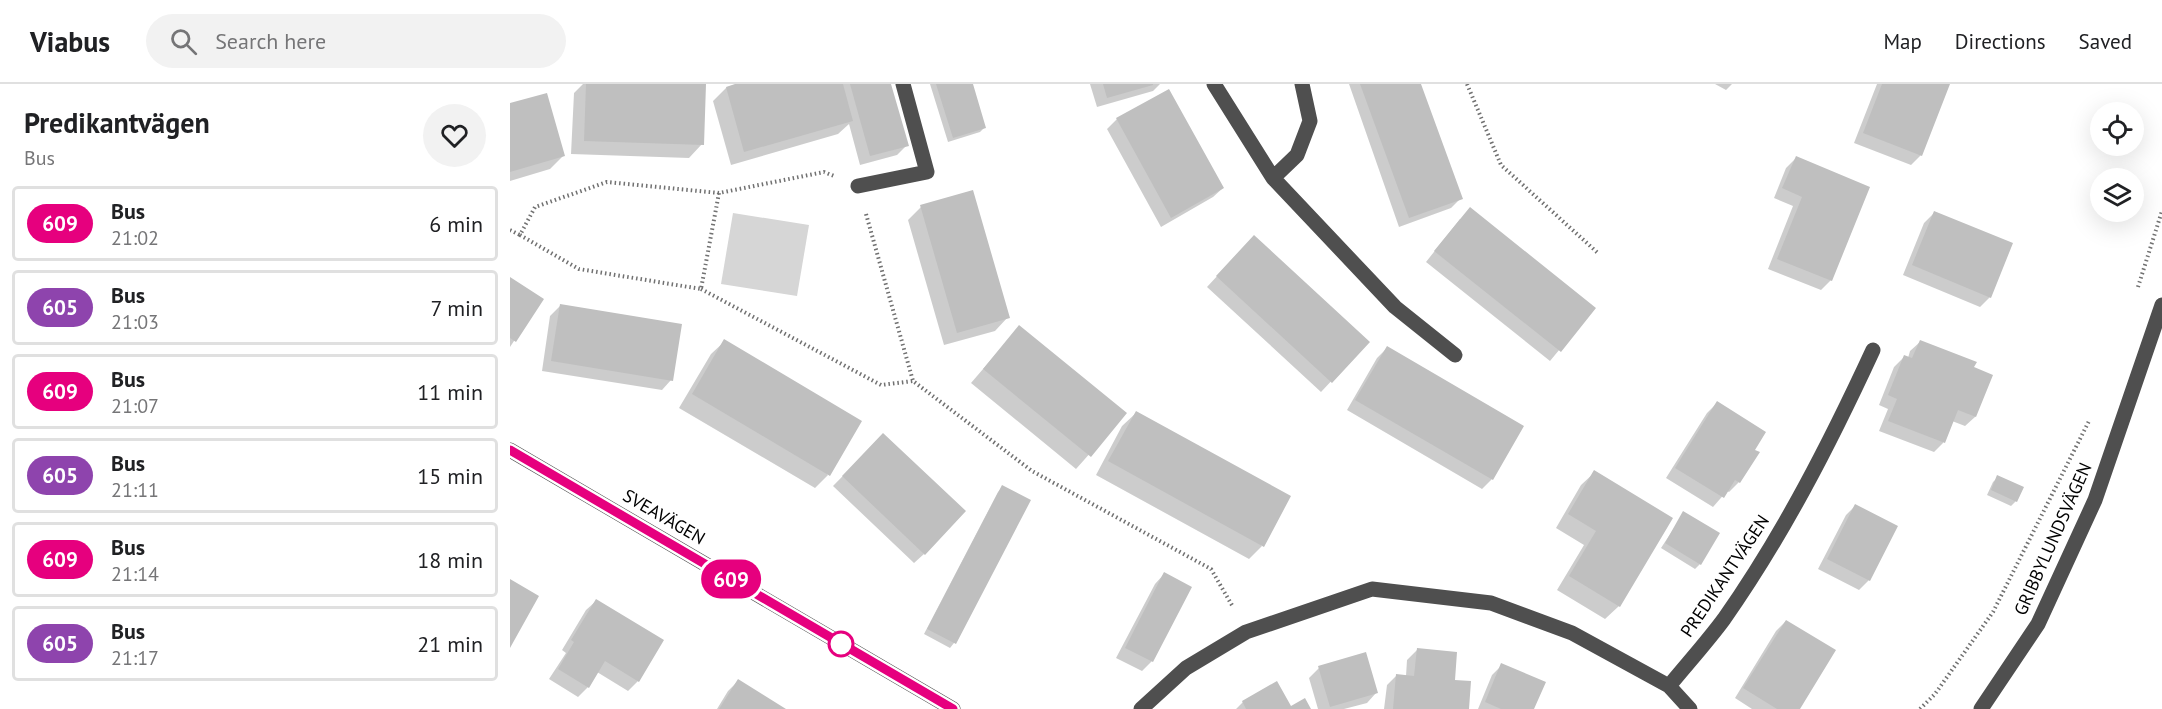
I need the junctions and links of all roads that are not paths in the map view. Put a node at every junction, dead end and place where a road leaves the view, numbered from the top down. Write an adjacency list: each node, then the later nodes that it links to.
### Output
1 (903, 84): 5 (street)
2 (1214, 84): 4 (street)
3 (1302, 84): 4 (street)
4 (1273, 178): 8 (street)
5 (858, 186)
6 (2162, 305): 14 (street, GRIBBYLUNDSVÄGEN)
7 (1873, 350): 10 (street, PREDIKANTVÄGEN)
8 (1455, 355)
9 (510, 450): 11 (street, SVEAVÄGEN)
10 (1669, 686): 12 (street); 13 (street)
11 (953, 709)
12 (1141, 709)
13 (1690, 709)
14 (1981, 709)

